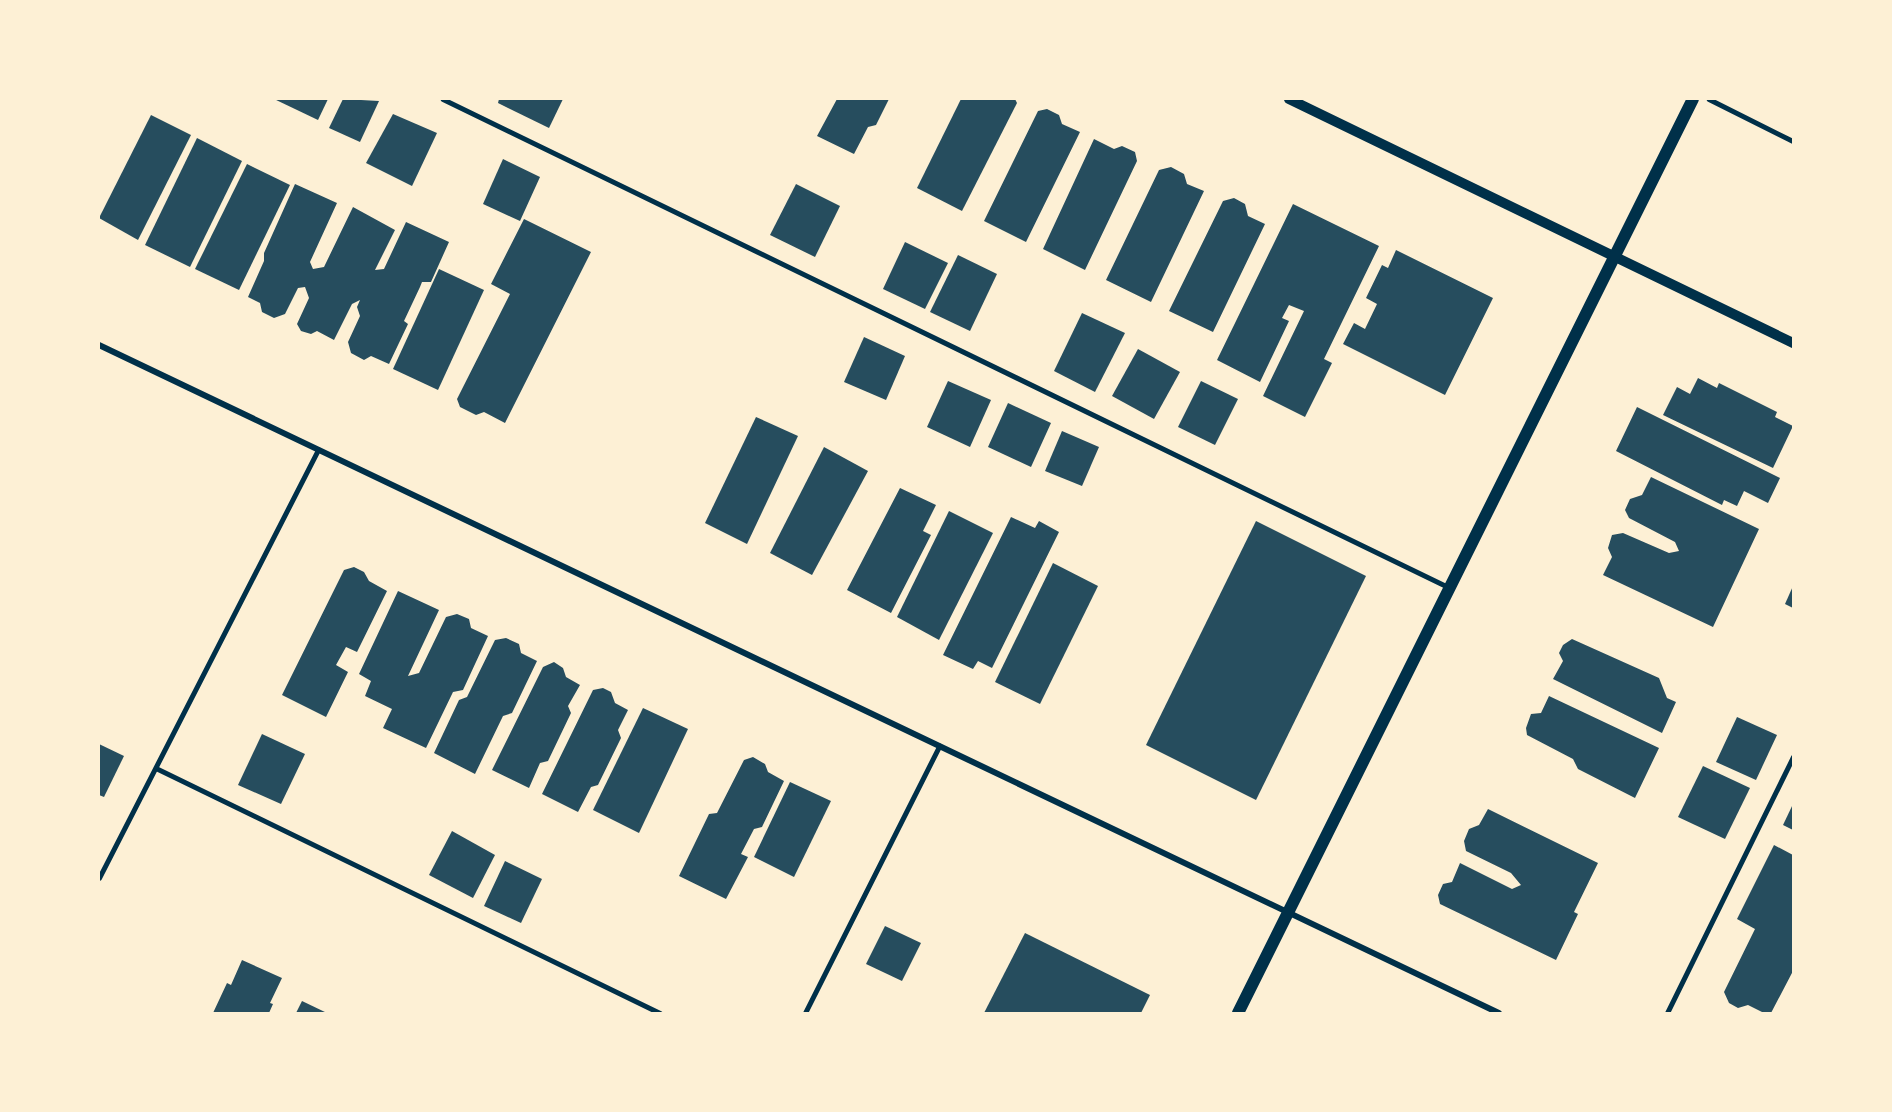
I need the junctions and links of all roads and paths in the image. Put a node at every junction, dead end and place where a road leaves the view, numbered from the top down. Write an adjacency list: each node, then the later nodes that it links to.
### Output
1 (443, 99): 10 (lane)
2 (1289, 99): 6 (street)
3 (1693, 99): 6 (main road)
4 (1709, 99): 5 (lane)
5 (1793, 141)
6 (1613, 257): 7 (street); 10 (main road)
7 (1793, 343)
8 (99, 345): 9 (street)
9 (318, 450): 11 (street); 13 (lane)
10 (1448, 587): 15 (main road)
11 (939, 746): 15 (street); 17 (lane)
12 (1793, 757): 20 (lane)
13 (156, 768): 14 (lane); 16 (lane)
14 (99, 878)
15 (1288, 913): 18 (main road); 19 (street)
16 (660, 1013)
17 (805, 1013)
18 (1238, 1013)
19 (1499, 1013)
20 (1667, 1013)

